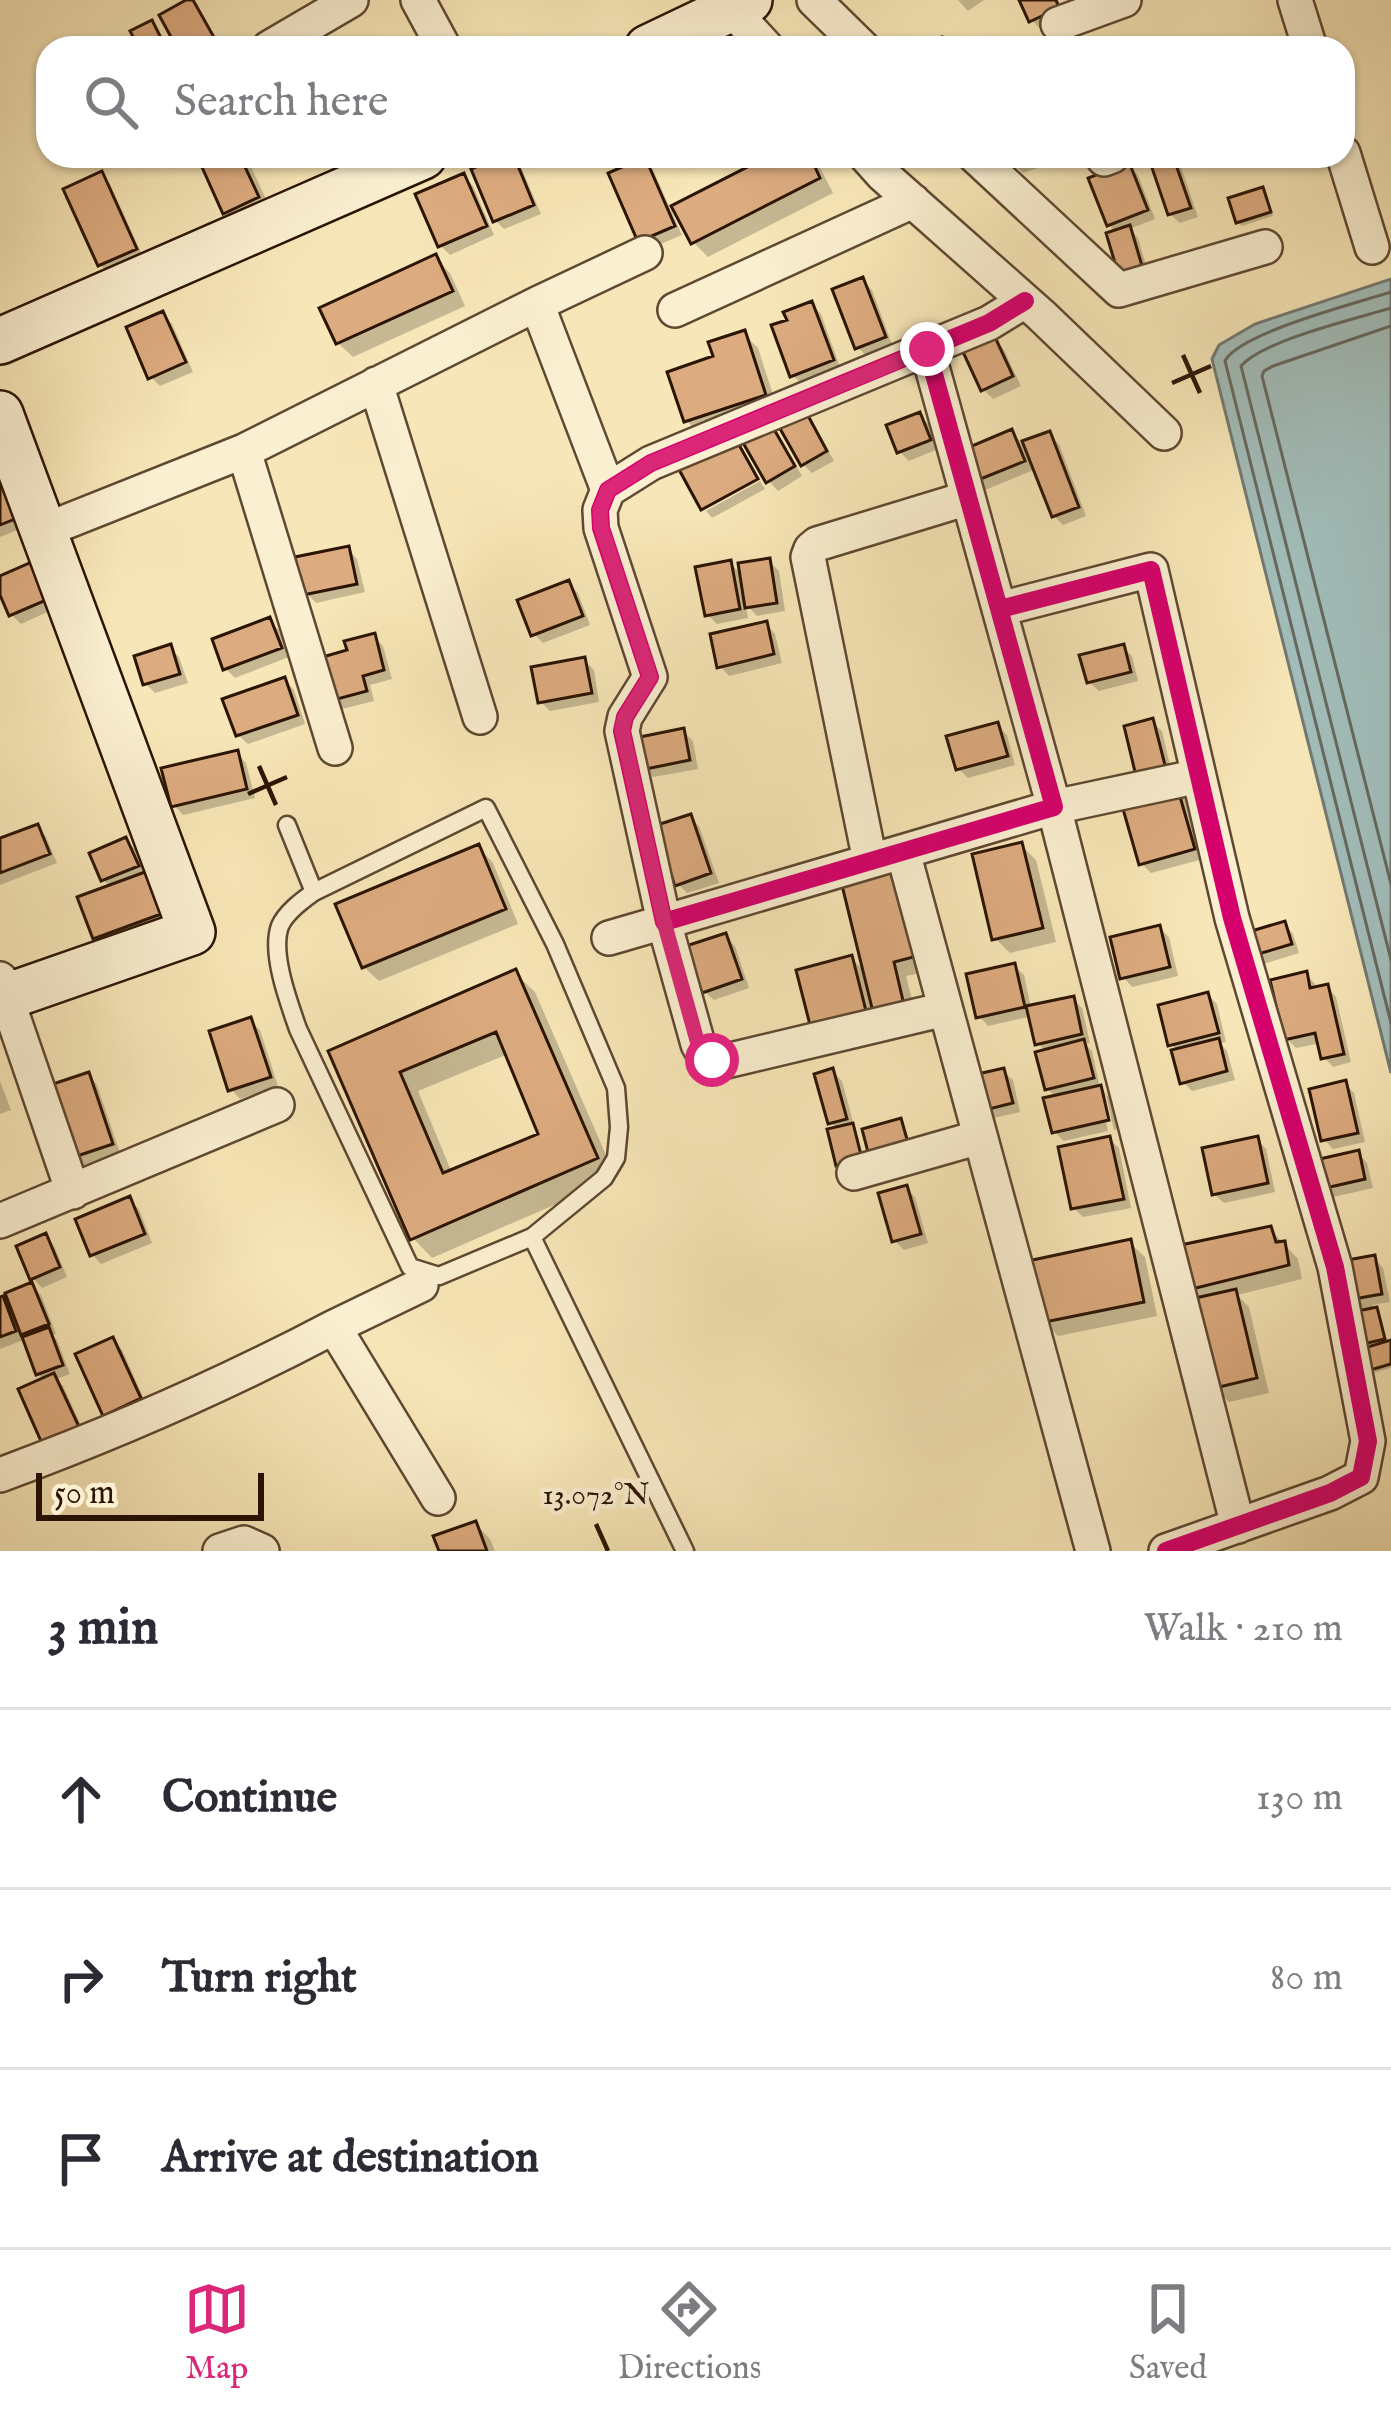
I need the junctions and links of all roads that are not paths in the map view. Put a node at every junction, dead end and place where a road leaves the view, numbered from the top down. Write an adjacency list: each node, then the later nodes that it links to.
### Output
1 (351, 0): 8 (street)
2 (418, 0): 9 (street)
3 (814, 0): 12 (street)
4 (1124, 0): 7 (street)
5 (1295, 0): 13 (street)
6 (734, 3): 10 (street); 11 (street)
7 (1058, 24)
8 (290, 36)
9 (438, 36)
10 (671, 36)
11 (758, 36)
12 (851, 36)
13 (1306, 36)
14 (396, 168): 25 (street)
15 (879, 168): 18 (street)
16 (988, 168): 19 (street)
17 (1348, 168): 20 (street)
18 (913, 201): 22 (street); 24 (street)
19 (1265, 247)
20 (1372, 247)
21 (645, 253): 23 (street)
22 (1025, 301): 26 (street); 29 (street)
23 (537, 304): 27 (street); 31 (street)
24 (675, 310)
25 (0, 341)
26 (927, 349): 31 (street); 32 (street)
27 (376, 384): 30 (street); 35 (street)
28 (0, 414): 33 (street)
29 (1165, 433)
30 (244, 451): 33 (street); 36 (street)
31 (608, 490): 43 (street)
32 (968, 498): 34 (street); 41 (street)
33 (44, 531): 45 (street)
34 (1000, 609): 37 (street); 38 (street)
35 (480, 718)
36 (334, 748)
37 (1199, 776): 38 (street); 57 (street)
38 (1054, 807): 40 (street); 57 (street)
39 (287, 825): 42 (lane)
40 (903, 852): 41 (street); 46 (street)
41 (870, 862): 43 (street)
42 (314, 892): 52 (lane); 52 (lane)
43 (664, 922): 44 (street); 46 (street)
44 (609, 938)
45 (2, 992): 50 (street)
46 (945, 1009): 48 (street)
47 (278, 1105): 50 (street)
48 (980, 1137): 49 (street); 61 (street)
49 (854, 1173)
50 (73, 1192): 51 (street)
51 (0, 1221)
52 (532, 1237): 60 (lane)
53 (422, 1285): 54 (street)
54 (334, 1327): 55 (street); 56 (street)
55 (0, 1475)
56 (438, 1498)
57 (1238, 1526): 62 (street)
58 (220, 1551): 59 (street)
59 (262, 1551)
60 (685, 1551)
61 (1093, 1551)
62 (1166, 1551)

